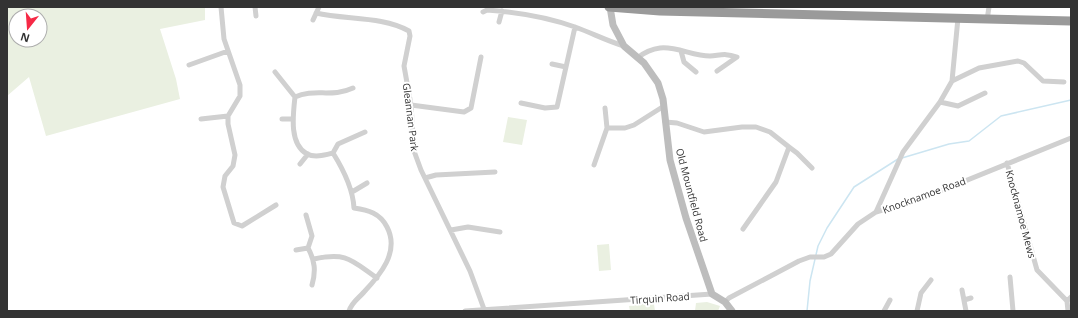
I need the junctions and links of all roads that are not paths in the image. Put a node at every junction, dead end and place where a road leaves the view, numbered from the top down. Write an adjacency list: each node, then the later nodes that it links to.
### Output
1 (221, 7): 17 (street)
2 (255, 7): 9 (street)
3 (319, 7): 8 (street)
4 (609, 7): 10 (highway); 16 (street)
5 (988, 7): 12 (street)
6 (502, 11): 7 (street); 14 (street); 15 (street)
7 (483, 12)
8 (316, 13): 11 (street); 34 (street, Gleannan Park)
9 (256, 16)
10 (958, 18): 12 (highway); 27 (street)
11 (313, 20)
12 (987, 20): 13 (highway)
13 (1071, 21)
14 (499, 22)
15 (575, 27): 16 (street); 23 (street)
16 (624, 46): 20 (street, Old Mountfield Road)
17 (228, 51): 22 (street); 37 (street)
18 (681, 51): 20 (street); 24 (street); 26 (street)
19 (481, 57): 34 (street)
20 (638, 58): 35 (street, Old Mountfield Road)
21 (552, 64): 23 (street)
22 (189, 65)
23 (566, 68): 33 (street)
24 (717, 71)
25 (275, 72): 31 (street)
26 (696, 72)
27 (952, 82): 28 (street); 32 (street)
28 (1064, 82)
29 (353, 88): 31 (street)
30 (986, 93): 32 (street)
31 (295, 97): 40 (street)
32 (940, 102): 57 (street)
33 (521, 103)
34 (411, 105): 53 (street, Gleannan Park)
35 (664, 106): 41 (street, Old Mountfield Road); 42 (street)
36 (605, 108): 42 (street)
37 (228, 116): 38 (street); 56 (street)
38 (201, 119)
39 (282, 119): 40 (street)
40 (294, 119): 46 (street)
41 (665, 122): 45 (street); 70 (street, Old Mountfield Road)
42 (607, 128): 50 (street)
43 (365, 132): 47 (street)
44 (1071, 138): 48 (street, Knocknamoe Road)
45 (790, 147): 51 (street); 59 (street)
46 (308, 154): 47 (street); 49 (street)
47 (333, 154): 55 (street)
48 (1007, 163): 57 (street, Knocknamoe Road); 72 (street, Knocknamoe Mews)
49 (300, 164)
50 (594, 165)
51 (812, 168)
52 (495, 172): 53 (street)
53 (425, 178): 60 (street, Gleannan Park)
54 (367, 183): 55 (street)
55 (352, 192): 66 (street)
56 (276, 205)
57 (876, 212): 75 (street, Knocknamoe Road)
58 (306, 215): 62 (street)
59 (743, 229)
60 (451, 230): 61 (street); 77 (street, Gleannan Park)
61 (500, 232)
62 (308, 248): 63 (street); 64 (street)
63 (296, 250)
64 (314, 260): 66 (street); 68 (street)
65 (1010, 276): 86 (street)
66 (377, 278): 79 (street)
67 (931, 280): 84 (street)
68 (312, 285)
69 (962, 290): 74 (street)
70 (712, 294): 75 (street); 76 (street, Tirquin Road)
71 (971, 298): 74 (street)
72 (1069, 299): 87 (street)
73 (890, 300): 83 (street)
74 (964, 300): 85 (street)
75 (725, 302): 82 (street)
76 (583, 304): 78 (street, Tirquin Road); 81 (street)
77 (484, 309): 78 (street, Tirquin Road); 80 (street, Tirquin Road)
78 (497, 310)
79 (349, 311)
80 (465, 311)
81 (583, 311)
82 (732, 311)
83 (884, 311)
84 (917, 311)
85 (966, 311)
86 (1013, 311)
87 (1068, 311)

